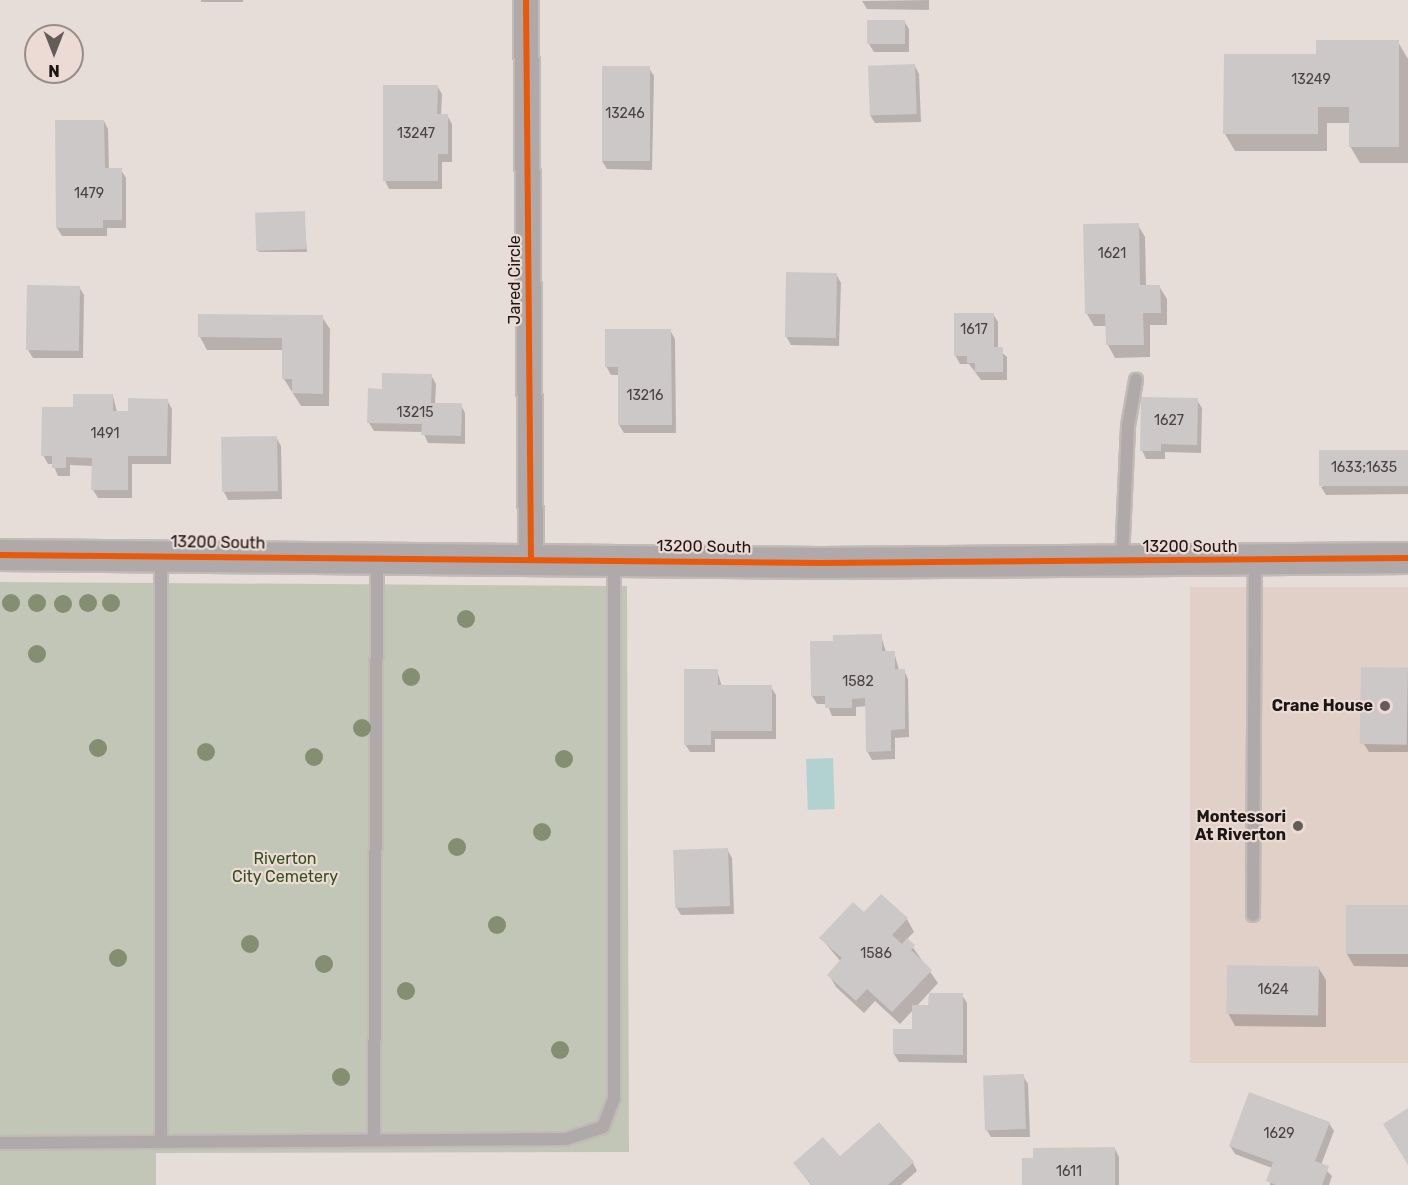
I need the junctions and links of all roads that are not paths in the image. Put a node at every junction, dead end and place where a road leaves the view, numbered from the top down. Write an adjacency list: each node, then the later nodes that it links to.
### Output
1 (526, 0): 7 (street, Jared Circle)
2 (1137, 380): 10 (lane)
3 (0, 555): 4 (street, 13200 South)
4 (161, 556): 5 (street, 13200 South); 13 (lane)
5 (377, 558): 7 (street, 13200 South); 12 (lane)
6 (1408, 558): 9 (street, 13200 South)
7 (531, 559): 8 (street, 13200 South)
8 (614, 560): 10 (street, 13200 South); 12 (lane)
9 (1255, 560): 10 (street, 13200 South); 11 (lane)
10 (1122, 561)
11 (1253, 915)
12 (374, 1140): 13 (lane)
13 (161, 1142): 14 (lane)
14 (0, 1143)

